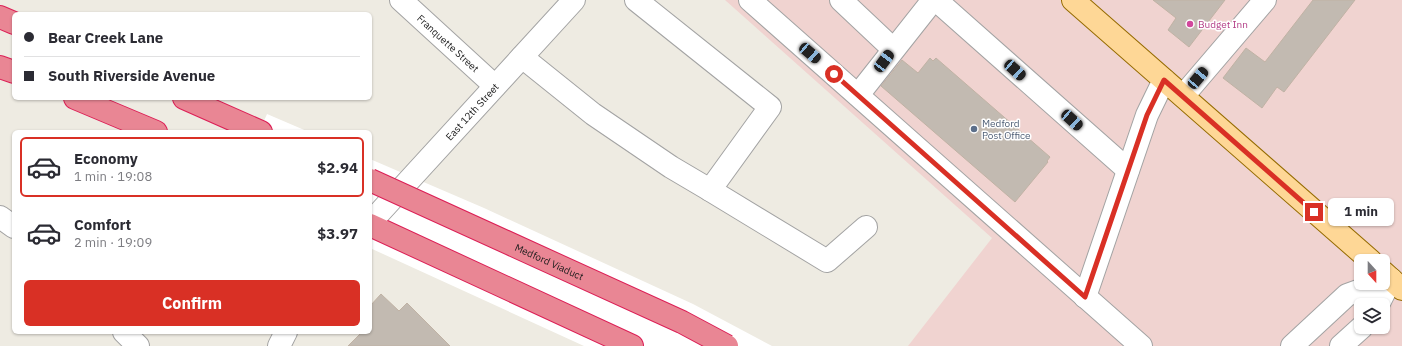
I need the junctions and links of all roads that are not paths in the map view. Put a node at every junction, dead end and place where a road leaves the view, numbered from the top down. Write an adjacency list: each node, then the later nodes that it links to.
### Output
1 (401, 0): 16 (street, Franquette Street)
2 (574, 0): 12 (street, East 12th Street)
3 (636, 0): 25 (street)
4 (750, 0): 17 (street)
5 (841, 0): 11 (street)
6 (1073, 0): 15 (main road)
7 (1265, 0): 18 (street)
8 (943, 3): 11 (street); 23 (street)
9 (0, 17): 10 (highway)
10 (12, 22)
11 (893, 49): 17 (street)
12 (522, 57): 16 (street, East 12th Street); 25 (street)
13 (0, 66): 14 (highway)
14 (12, 71)
15 (1164, 80): 18 (main road); 23 (street)
16 (495, 86): 27 (street, East 12th Street)
17 (858, 96): 33 (street)
18 (1183, 96): 31 (main road)
19 (80, 100): 21 (highway)
20 (189, 100): 22 (highway)
21 (151, 130)
22 (256, 130)
23 (1128, 170): 33 (street)
24 (372, 181): 40 (highway, Medford Viaduct, bridge)
25 (710, 190): 30 (street)
26 (0, 217): 29 (street)
27 (372, 222)
28 (372, 225): 39 (highway)
29 (12, 226)
30 (866, 227)
31 (1363, 254)
32 (1360, 290): 42 (street)
33 (1085, 297): 41 (street)
34 (126, 334): 37 (street)
35 (285, 334): 38 (street)
36 (1355, 334): 43 (street)
37 (138, 346)
38 (279, 346)
39 (632, 346)
40 (727, 346)
41 (1141, 346)
42 (1292, 346)
43 (1342, 346)

